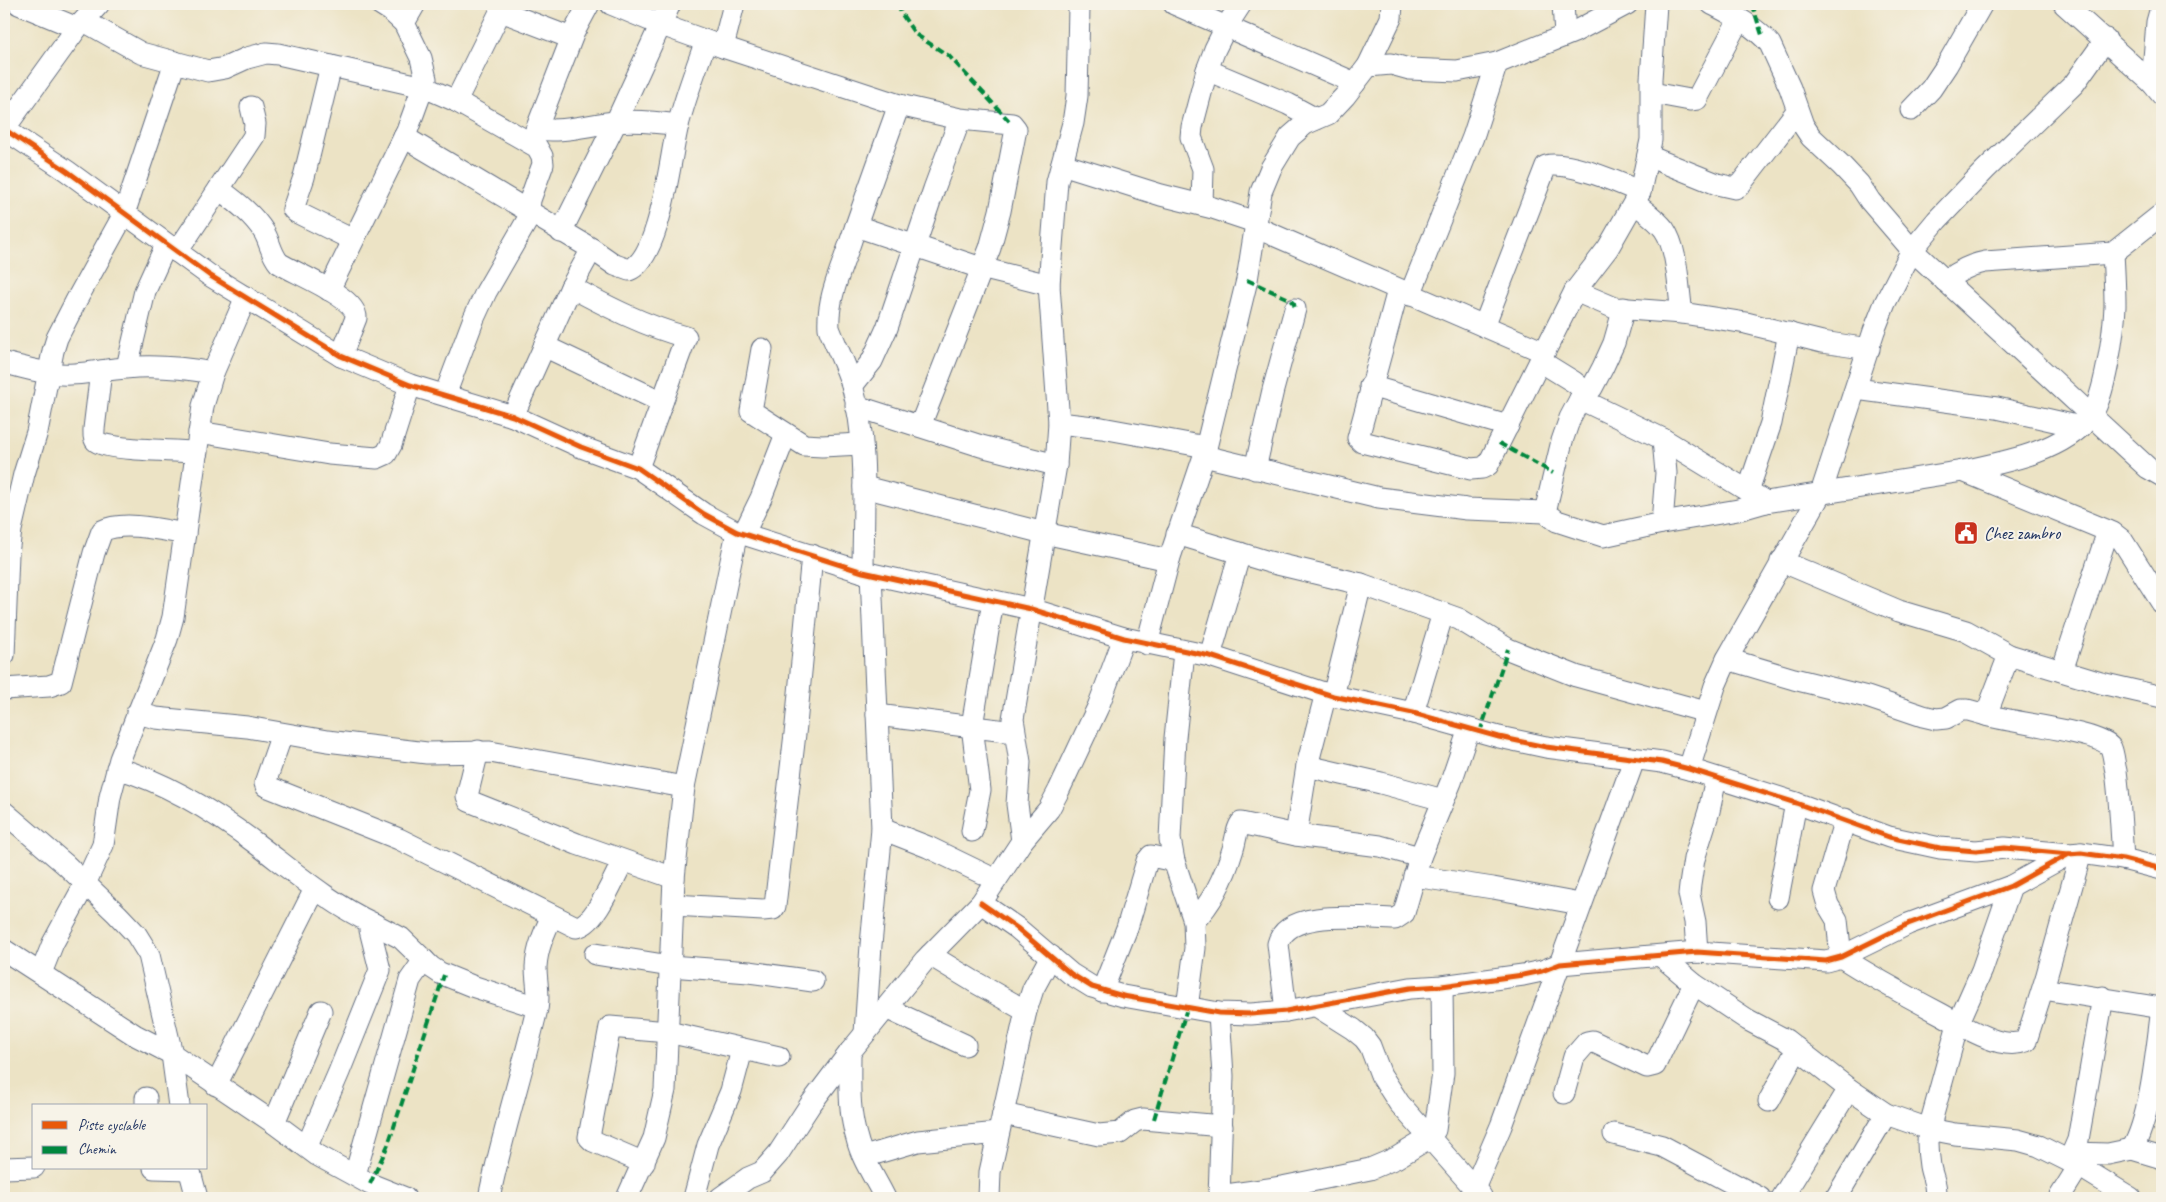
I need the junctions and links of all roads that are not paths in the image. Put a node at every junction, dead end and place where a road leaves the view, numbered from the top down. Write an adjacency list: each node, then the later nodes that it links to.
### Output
1 (19, 4): 24 (street)
2 (99, 4): 24 (street)
3 (380, 4): 22 (street)
4 (415, 4): 22 (street)
5 (590, 4): 27 (street)
6 (611, 4): 23 (street)
7 (670, 4): 23 (street)
8 (734, 4): 29 (street)
9 (1174, 4): 25 (street)
10 (1241, 4): 25 (street)
11 (1392, 4): 33 (street)
12 (1563, 4): 26 (street)
13 (1627, 4): 26 (street)
14 (1656, 4): 38 (street)
15 (1712, 4): 21 (street)
16 (1982, 4): 42 (street)
17 (2064, 4): 28 (street)
18 (2162, 4): 37 (street)
19 (503, 7): 27 (street); 39 (street)
20 (1079, 7): 52 (street)
21 (1739, 19): 38 (street); 43 (street)
22 (404, 24): 36 (street)
23 (659, 24): 29 (street); 46 (street)
24 (80, 25): 30 (street); 48 (street)
25 (1226, 27): 34 (street); 35 (street)
26 (1565, 35): 31 (street)
27 (571, 38): 49 (street)
28 (2106, 40): 37 (street); 66 (street)
29 (714, 44): 40 (street); 47 (street)
30 (175, 62): 32 (street); 57 (street)
31 (1497, 63): 33 (street); 74 (street)
32 (331, 66): 36 (street); 62 (street)
33 (1368, 66): 35 (street)
34 (1207, 70): 45 (street); 55 (street)
35 (1355, 83): 45 (street)
36 (424, 87): 39 (street); 50 (street)
37 (2157, 89)
38 (1652, 93): 51 (street)
39 (456, 101): 49 (street)
40 (899, 105): 44 (street); 60 (street)
41 (251, 107): 53 (street)
42 (1911, 110)
43 (1797, 111): 51 (street); 66 (street)
44 (960, 119): 63 (street); 68 (street)
45 (1316, 119): 59 (street)
46 (616, 122): 47 (street); 49 (street); 61 (street)
47 (678, 125): 65 (street)
48 (4, 129): 57 (street)
49 (535, 136): 56 (street)
50 (404, 137): 56 (street); 62 (street)
51 (1648, 156): 54 (street)
52 (1062, 164): 55 (street); 70 (street)
53 (218, 189): 64 (street); 72 (street)
54 (1637, 198): 73 (street); 78 (street); 79 (street)
55 (1202, 205): 59 (street)
56 (528, 213): 61 (street); 94 (street)
57 (124, 214): 64 (street); 89 (street)
58 (2162, 214): 67 (street)
59 (1255, 225): 74 (street); 107 (street)
60 (856, 226): 63 (street); 95 (street)
61 (561, 232): 65 (street)
62 (353, 240): 72 (street)
63 (915, 246): 68 (street); 95 (street)
64 (171, 248): 75 (street); 87 (street)
65 (592, 249): 71 (street)
66 (1912, 250): 69 (street); 82 (street)
67 (2113, 253): 69 (street); 99 (street)
68 (982, 268): 70 (street); 101 (street)
69 (1945, 281): 99 (street)
70 (1049, 285): 100 (street)
71 (571, 287): 81 (street); 97 (street)
72 (329, 290): 84 (street)
73 (1575, 291): 76 (street); 85 (street)
74 (1404, 292): 79 (street); 92 (street)
75 (246, 296): 84 (street); 90 (street)
76 (1624, 308): 78 (street); 96 (street)
77 (1295, 309): 110 (street)
78 (1682, 312): 80 (street)
79 (1484, 326): 85 (street)
80 (1789, 333): 82 (street); 115 (street)
81 (544, 346): 97 (street); 98 (street)
82 (1869, 348): 93 (street)
83 (762, 349): 103 (street)
84 (341, 356): 91 (street)
85 (1542, 356): 96 (street); 102 (street)
86 (4, 363): 89 (street)
87 (127, 368): 88 (street); 90 (street)
88 (101, 371): 89 (street); 105 (street)
89 (48, 373): 136 (street)
90 (213, 373): 105 (street)
91 (410, 385): 94 (street); 105 (street)
92 (1370, 386): 102 (street); 102 (street)
93 (1856, 388): 99 (street); 114 (street)
94 (445, 395): 98 (street)
95 (854, 396): 101 (street); 106 (street)
96 (1584, 396): 104 (street); 116 (street)
97 (662, 402): 109 (street)
98 (512, 416): 109 (street)
99 (2086, 421): 111 (street); 112 (street)
100 (1059, 423): 107 (street); 108 (street)
101 (920, 426): 108 (street)
102 (1508, 426)
103 (786, 434): 106 (street); 119 (street)
104 (1663, 439): 115 (street); 117 (street)
105 (198, 442): 121 (street)
106 (861, 444): 113 (street)
107 (1205, 451): 110 (street); 122 (street)
108 (1056, 465): 120 (street)
109 (638, 468): 119 (street)
110 (1255, 469): 116 (street)
111 (1963, 472): 114 (street); 118 (street)
112 (2162, 476)
113 (864, 487): 120 (street); 127 (street)
114 (1821, 493): 115 (street); 126 (street)
115 (1757, 497): 117 (street)
116 (1545, 512): 117 (street)
117 (1662, 523)
118 (2108, 531): 130 (street); 140 (street)
119 (740, 532): 124 (street); 159 (street)
120 (1044, 533): 125 (street); 131 (street)
121 (185, 534): 141 (street); 146 (street)
122 (1177, 534): 123 (street); 125 (street)
123 (1240, 554): 128 (street); 138 (street)
124 (812, 555): 127 (street); 181 (street)
125 (1169, 560): 134 (street)
126 (1781, 561): 137 (street); 139 (street)
127 (867, 573): 129 (street); 147 (street)
128 (1362, 584): 132 (street); 142 (street)
129 (993, 601): 131 (street); 149 (street)
130 (2162, 603)
131 (1031, 610): 133 (street); 151 (street)
132 (1442, 612): 144 (street); 145 (street)
133 (1124, 638): 134 (street); 167 (street)
134 (1147, 644): 135 (street)
135 (1184, 652): 138 (street); 171 (street)
136 (4, 655)
137 (2009, 655): 140 (street); 148 (street)
138 (1210, 656): 142 (street)
139 (1727, 659): 144 (street); 148 (street)
140 (2062, 671): 143 (street)
141 (4, 689)
142 (1329, 695): 145 (street); 155 (street)
143 (2162, 697)
144 (1706, 712): 157 (street)
145 (1413, 713): 150 (street)
146 (137, 714): 152 (street); 156 (street)
147 (877, 715): 149 (street); 164 (street)
148 (1986, 716): 169 (street)
149 (972, 726): 151 (street); 165 (street)
150 (1469, 729): 154 (street); 160 (street)
151 (1014, 732): 167 (street)
152 (282, 734): 153 (street); 183 (street)
153 (478, 751): 159 (street); 170 (street)
154 (1634, 760): 157 (street); 182 (street)
155 (1307, 766): 160 (street); 166 (street)
156 (117, 768): 176 (street); 178 (street)
157 (1689, 769): 158 (street)
158 (1716, 778): 161 (street); 187 (street)
159 (684, 787): 174 (street)
160 (1443, 800): 172 (street)
161 (1796, 803): 163 (street); 179 (street)
162 (4, 812): 176 (street)
163 (1845, 819): 168 (street); 192 (street)
164 (882, 829): 175 (street); 214 (street)
165 (972, 831)
166 (1296, 835): 172 (street); 184 (street)
167 (1022, 841): 175 (street)
168 (2075, 853): 169 (street); 177 (street); 200 (street)
169 (2123, 859): 173 (street)
170 (623, 860): 174 (street); 183 (street)
171 (1174, 861): 184 (street); 201 (street)
172 (1417, 867): 182 (street); 208 (street)
173 (2162, 869)
174 (674, 878): 181 (street)
175 (996, 880): 180 (street)
176 (85, 884): 196 (street); 219 (street)
177 (2011, 886): 192 (street); 212 (street)
178 (315, 889): 185 (street); 221 (street)
179 (1778, 898)
180 (981, 903): 189 (street); 190 (street)
181 (673, 904): 195 (street)
182 (1580, 904): 194 (street)
183 (552, 916): 204 (street)
184 (1194, 921): 206 (street)
185 (374, 924): 193 (street); 233 (street)
186 (4, 950): 196 (street)
187 (1697, 952): 191 (street); 192 (street)
188 (595, 954): 195 (street)
189 (930, 954): 205 (street); 210 (street)
190 (1051, 956): 201 (street); 210 (street)
191 (1661, 956): 194 (street); 198 (street)
192 (1841, 957): 212 (street)
193 (424, 960): 204 (street); 242 (street)
194 (1560, 964): 199 (street); 243 (street)
195 (670, 966): 197 (street); 213 (street)
196 (41, 973): 219 (street)
197 (813, 981)
198 (1694, 984): 216 (street); 223 (street)
199 (1442, 986): 203 (street); 232 (street)
200 (2043, 989): 202 (street); 212 (street)
201 (1102, 991): 206 (street)
202 (2103, 997): 207 (street); 237 (street)
203 (1315, 1005): 208 (street); 232 (street)
204 (537, 1007): 247 (street)
205 (886, 1008): 214 (street); 215 (street)
206 (1187, 1008): 211 (street)
207 (2162, 1008): 234 (street)
208 (1286, 1010): 211 (street)
209 (321, 1011): 227 (street)
210 (1026, 1011): 228 (street)
211 (1219, 1013): 229 (street)
212 (1958, 1024): 230 (street)
213 (668, 1032): 217 (street); 238 (street); 238 (street)
214 (865, 1033): 218 (street)
215 (965, 1045)
216 (1797, 1049): 222 (street); 224 (street)
217 (742, 1050): 220 (street); 249 (street)
218 (850, 1052): 235 (street); 250 (street)
219 (172, 1054): 221 (street); 225 (street)
220 (778, 1057)
221 (216, 1085): 227 (street)
222 (1849, 1089): 226 (street); 254 (street)
223 (1564, 1094)
224 (1769, 1101)
225 (179, 1104)
226 (1886, 1114): 230 (street); 255 (street)
227 (274, 1123): 233 (street)
228 (1000, 1124): 229 (street); 235 (street); 252 (street)
229 (1222, 1126): 244 (street)
230 (1929, 1129): 237 (street); 256 (street)
231 (1614, 1134): 253 (street)
232 (1430, 1138): 243 (street); 244 (street)
233 (307, 1146): 242 (street)
234 (2132, 1149): 236 (street); 237 (street)
235 (864, 1157): 251 (street)
236 (2162, 1158)
237 (2074, 1160): 257 (street); 258 (street)
238 (644, 1163): 248 (street)
239 (4, 1168): 240 (street)
240 (32, 1168)
241 (189, 1170): 245 (street)
242 (355, 1175): 246 (street)
243 (1475, 1195)
244 (1219, 1197)
245 (197, 1198)
246 (405, 1198)
247 (489, 1198)
248 (627, 1198)
249 (694, 1198)
250 (720, 1198)
251 (885, 1198)
252 (989, 1198)
253 (1760, 1198)
254 (1782, 1198)
255 (1836, 1198)
256 (1935, 1198)
257 (2059, 1198)
258 (2131, 1198)

